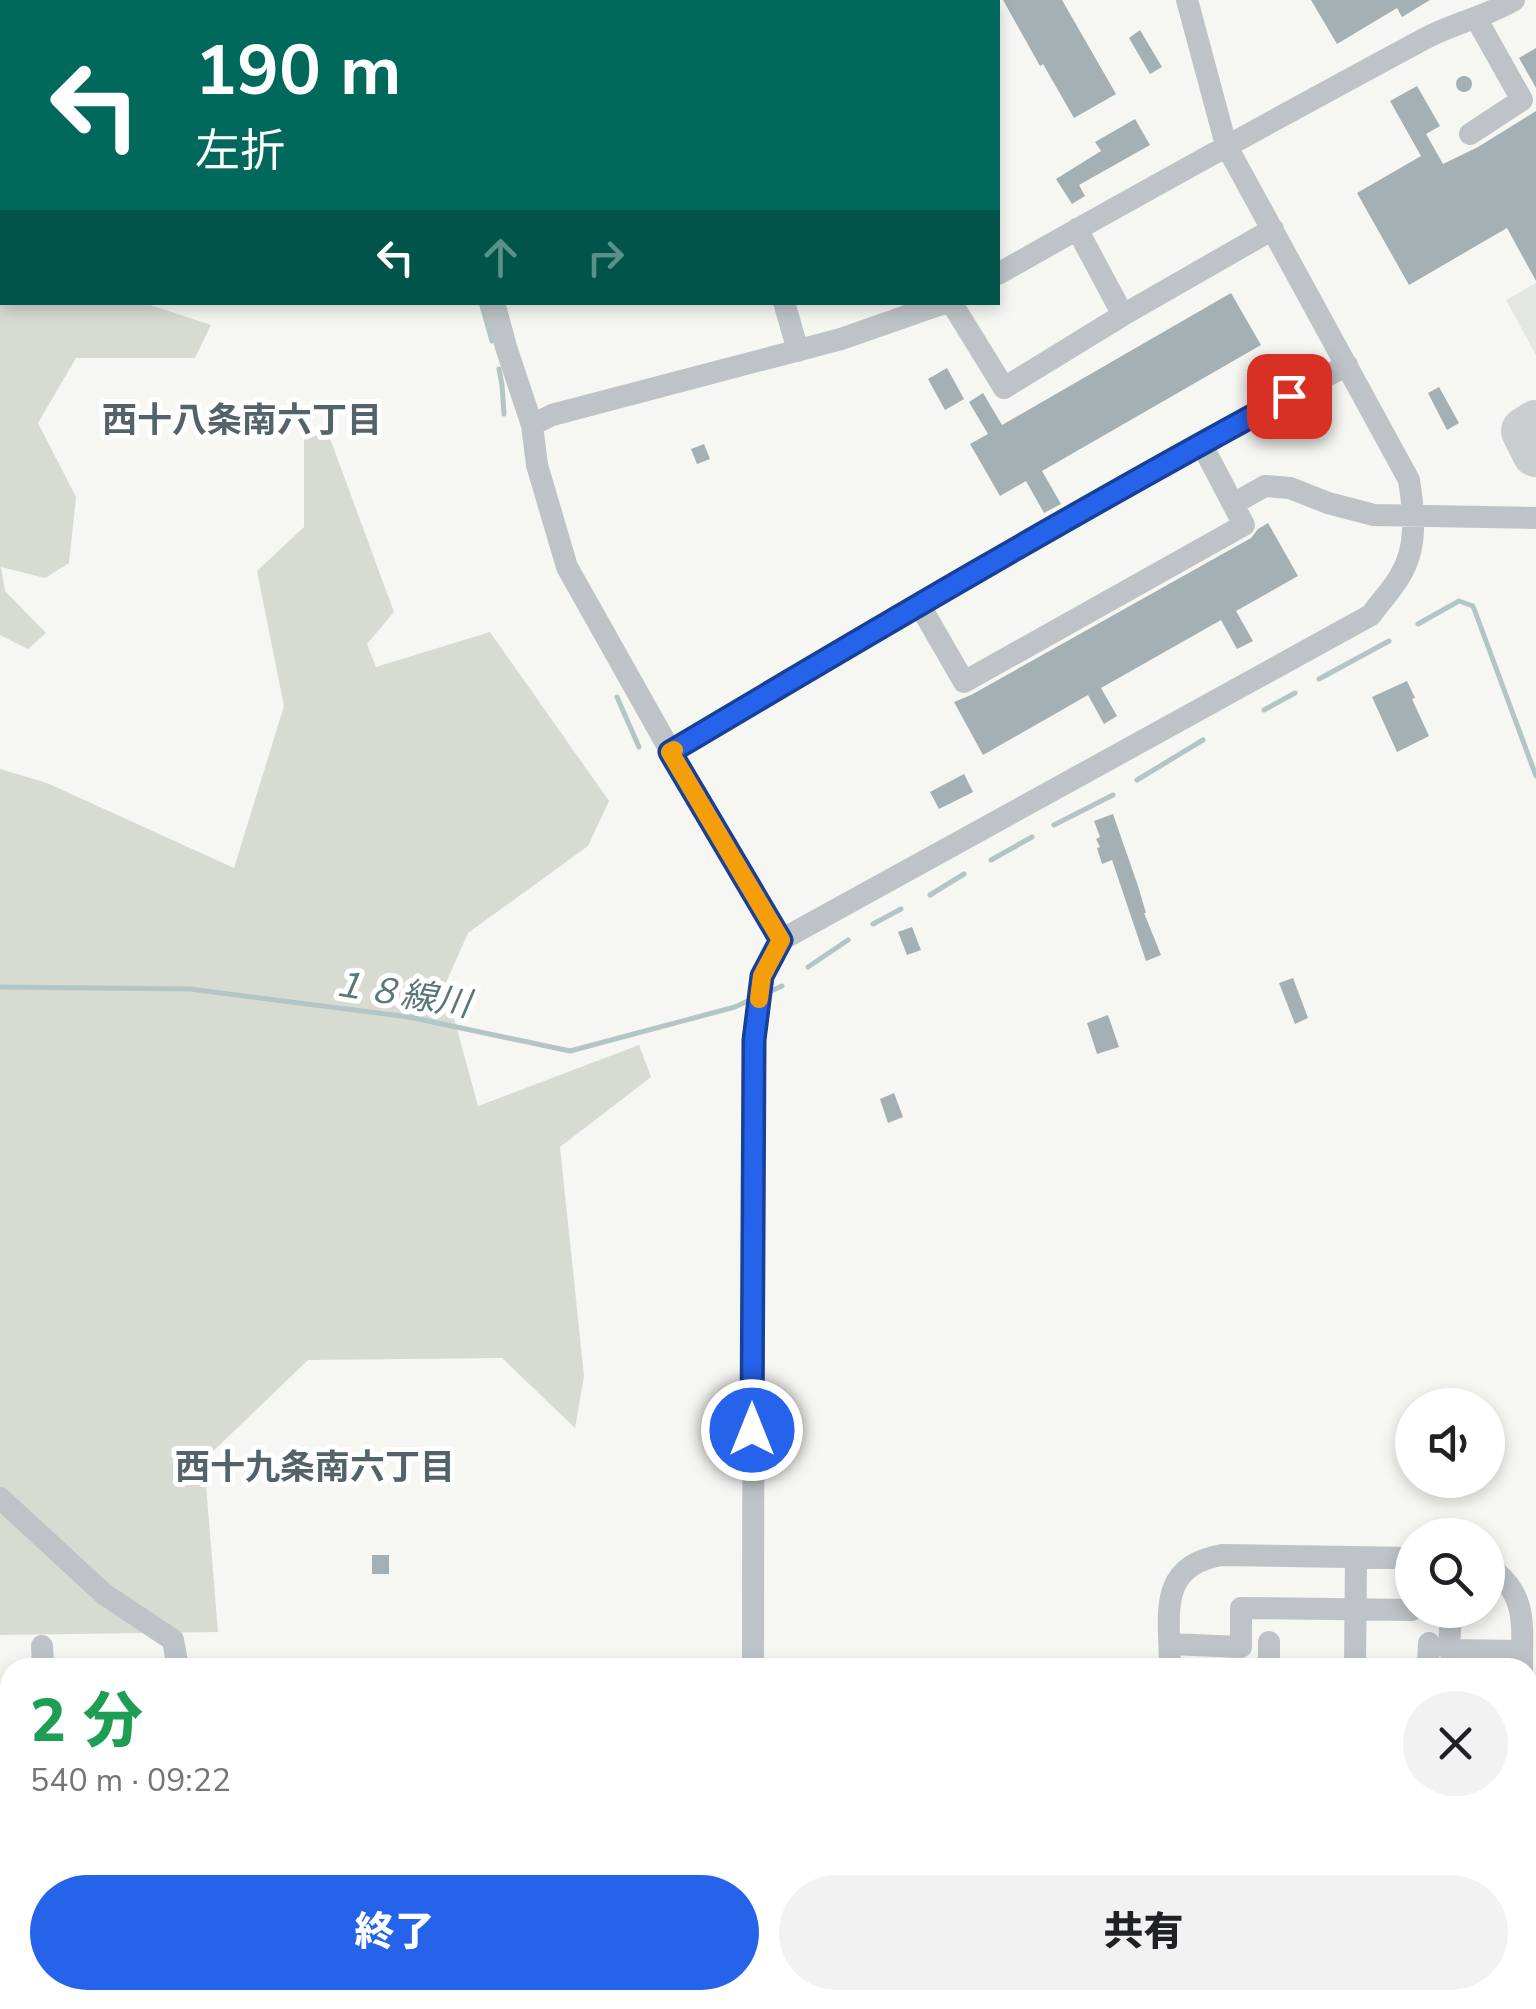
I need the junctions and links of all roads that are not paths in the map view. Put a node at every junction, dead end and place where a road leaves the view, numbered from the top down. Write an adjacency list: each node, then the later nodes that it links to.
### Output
1 (1187, 0): 5 (street)
2 (1514, 0): 3 (street)
3 (1476, 18): 4 (street); 5 (street)
4 (1470, 134)
5 (1226, 146): 6 (street); 7 (street)
6 (1077, 229): 8 (street); 13 (street)
7 (1272, 229): 13 (street); 15 (street)
8 (1000, 273)
9 (495, 305): 16 (street)
10 (785, 305): 14 (street)
11 (940, 305): 14 (street)
12 (951, 305): 13 (street)
13 (1123, 315)
14 (798, 351): 16 (street)
15 (1348, 365): 17 (street); 19 (street)
16 (532, 425): 22 (street)
17 (1202, 443): 18 (street); 21 (street)
18 (1234, 504): 19 (street); 21 (street)
19 (1414, 517): 20 (street); 23 (street)
20 (1536, 518)
21 (920, 604): 22 (street)
22 (670, 752): 23 (street)
23 (781, 940): 35 (street)
24 (0, 1498): 34 (street)
25 (1356, 1557): 26 (street); 28 (street); 33 (street)
26 (1395, 1558)
27 (1505, 1580): 40 (street)
28 (1355, 1610): 29 (street); 33 (street); 37 (street)
29 (1395, 1610)
30 (1451, 1628): 39 (street)
31 (1268, 1642): 36 (street)
32 (1429, 1643): 38 (street)
33 (1170, 1656)
34 (176, 1658)
35 (753, 1658)
36 (1269, 1658)
37 (1355, 1658)
38 (1428, 1658)
39 (1514, 1658)
40 (1522, 1658)

